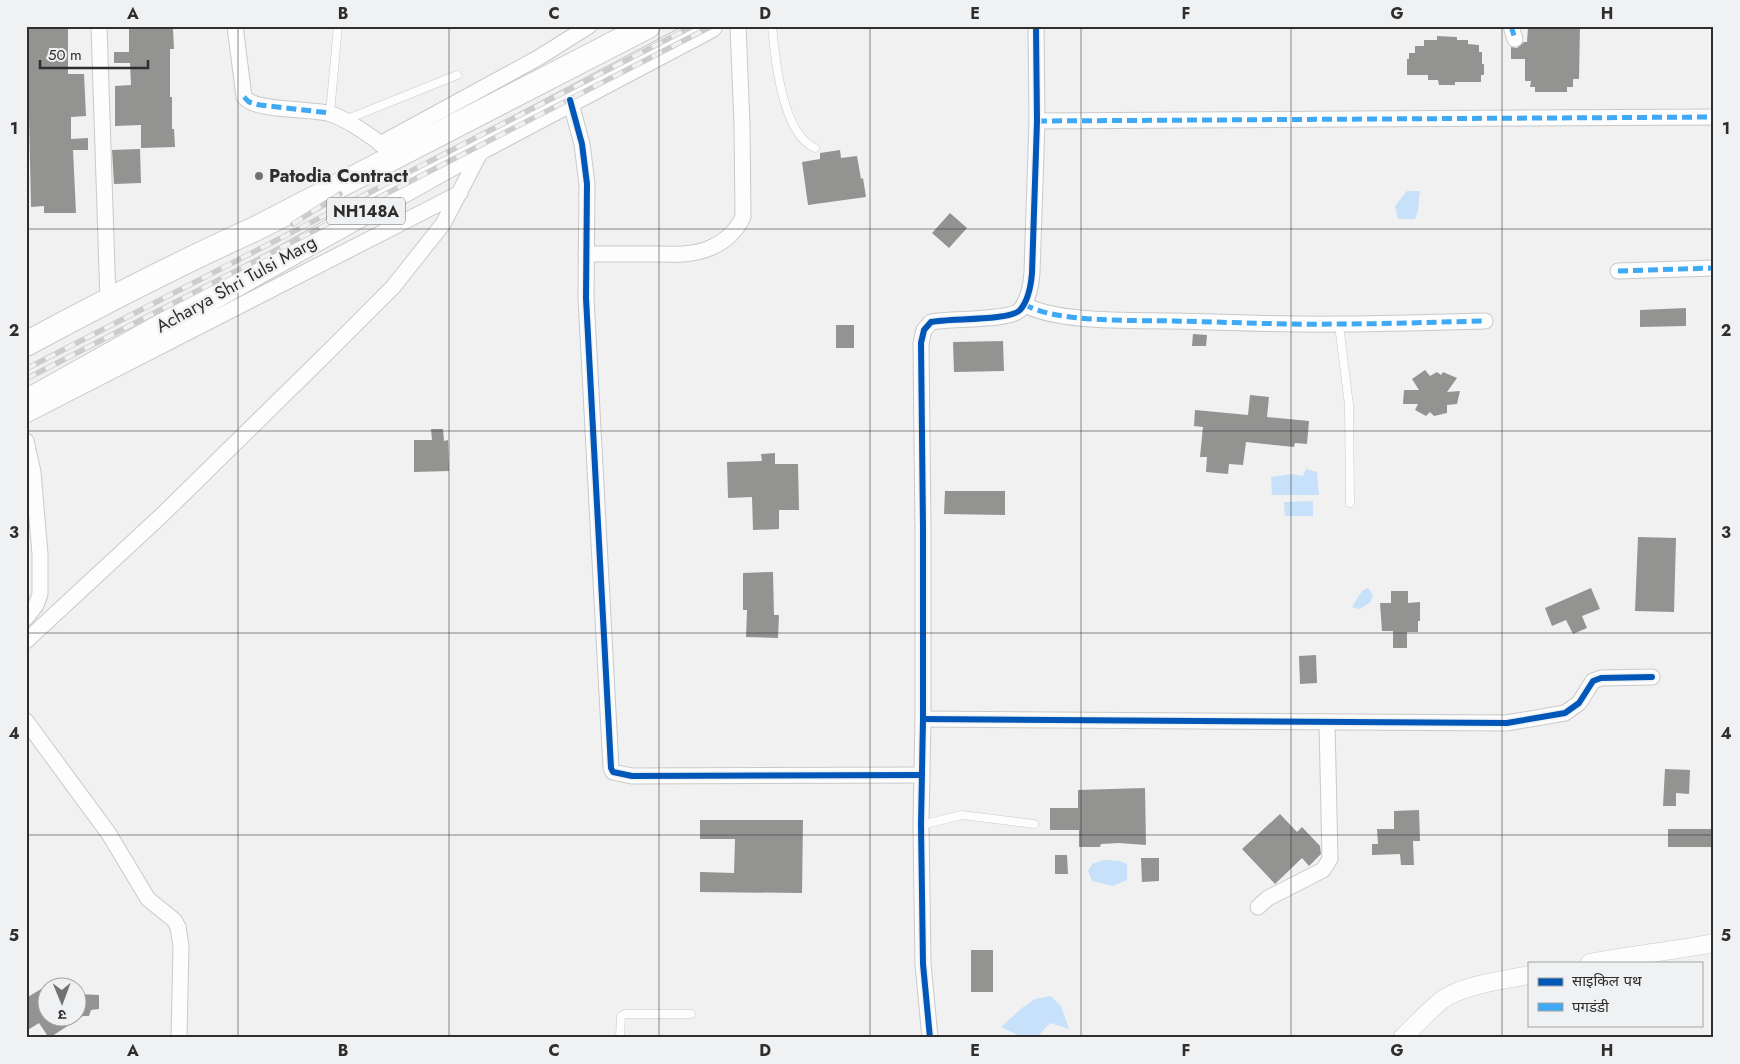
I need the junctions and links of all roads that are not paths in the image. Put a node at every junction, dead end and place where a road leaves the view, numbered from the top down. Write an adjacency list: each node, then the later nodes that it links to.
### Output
1 (99, 26): 26 (street)
2 (235, 26): 15 (street)
3 (338, 26): 15 (lane)
4 (589, 26): 21 (street)
5 (596, 26): 11 (street)
6 (648, 26): 11 (highway, NH148A)
7 (710, 26): 12 (highway, Acharya Shri Tulsi Marg / NH148A)
8 (738, 26): 23 (street)
9 (772, 26): 20 (lane)
10 (1036, 26): 18 (street)
11 (602, 51): 12 (highway); 21 (highway, NH148A)
12 (620, 74): 14 (highway, Acharya Shri Tulsi Marg / NH148A)
13 (457, 75): 17 (lane)
14 (570, 100): 19 (highway, Acharya Shri Tulsi Marg / NH148A); 23 (street)
15 (330, 113): 17 (street)
16 (1714, 117): 18 (street)
17 (344, 120): 21 (street)
18 (1038, 121): 27 (street)
19 (483, 146): 22 (street); 31 (highway, Acharya Shri Tulsi Marg / NH148A)
20 (815, 148)
21 (388, 150): 26 (highway, NH148A)
22 (460, 193): 32 (street); 36 (street)
23 (586, 254): 41 (street)
24 (1714, 268): 25 (street)
25 (1618, 272)
26 (108, 300): 30 (highway, NH148A)
27 (1024, 304): 29 (street); 38 (street)
28 (1484, 320): 29 (street)
29 (1339, 324): 34 (lane)
30 (26, 344)
31 (26, 402)
32 (26, 415)
33 (26, 441): 35 (street)
34 (1350, 503)
35 (26, 618)
36 (26, 641)
37 (1652, 677): 40 (street)
38 (923, 719): 40 (street); 41 (street)
39 (26, 721): 49 (street)
40 (1327, 722): 44 (street)
41 (922, 775): 43 (street)
42 (1034, 824): 43 (lane)
43 (921, 825): 51 (street)
44 (1258, 907)
45 (1714, 944): 46 (street)
46 (1595, 962)
47 (1528, 975): 52 (street)
48 (691, 1014): 50 (lane)
49 (180, 1038)
50 (620, 1038)
51 (930, 1038)
52 (1402, 1038)

